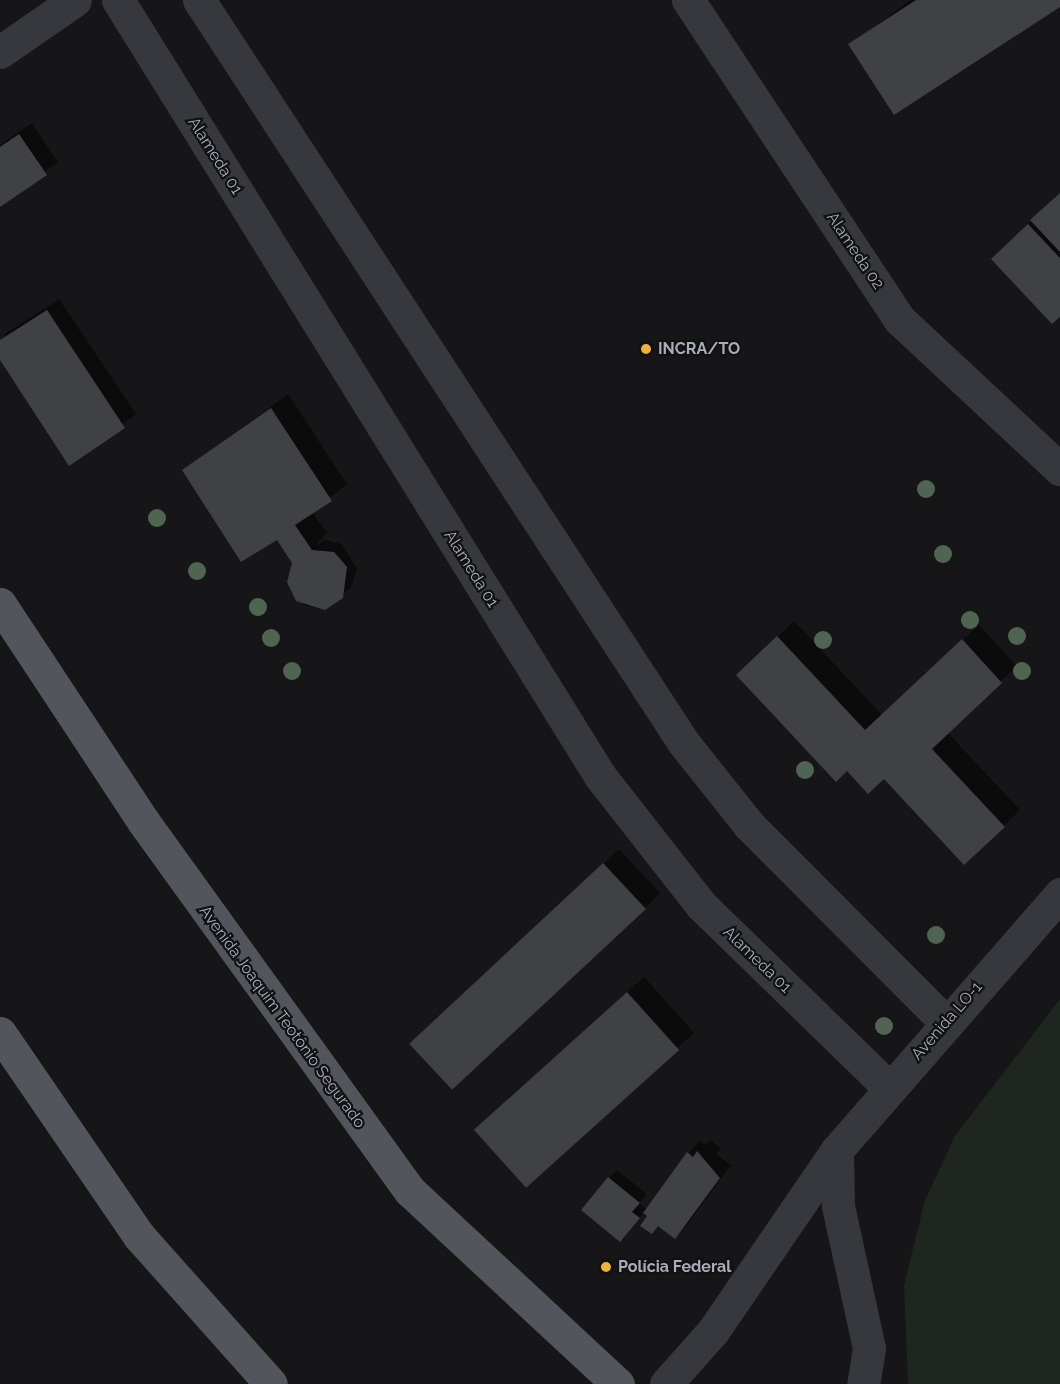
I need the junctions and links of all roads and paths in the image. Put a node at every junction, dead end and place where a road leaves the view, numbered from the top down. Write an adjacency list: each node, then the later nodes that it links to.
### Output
1 (75, 0): 5 (street)
2 (118, 0): 11 (street, Alameda 01)
3 (199, 0): 9 (street)
4 (688, 0): 6 (street, Alameda 02)
5 (0, 52)
6 (1060, 469)
7 (0, 604): 14 (main road, Avenida Joaquim Teotônio Segurado)
8 (1060, 894): 9 (street, Avenida LO-1)
9 (945, 1022): 11 (street, Avenida LO-1)
10 (0, 1033): 13 (main road)
11 (889, 1089): 12 (street, Avenida LO-1)
12 (837, 1150): 15 (street, Avenida LO-1); 16 (street)
13 (271, 1384)
14 (618, 1384)
15 (666, 1384)
16 (863, 1384)

